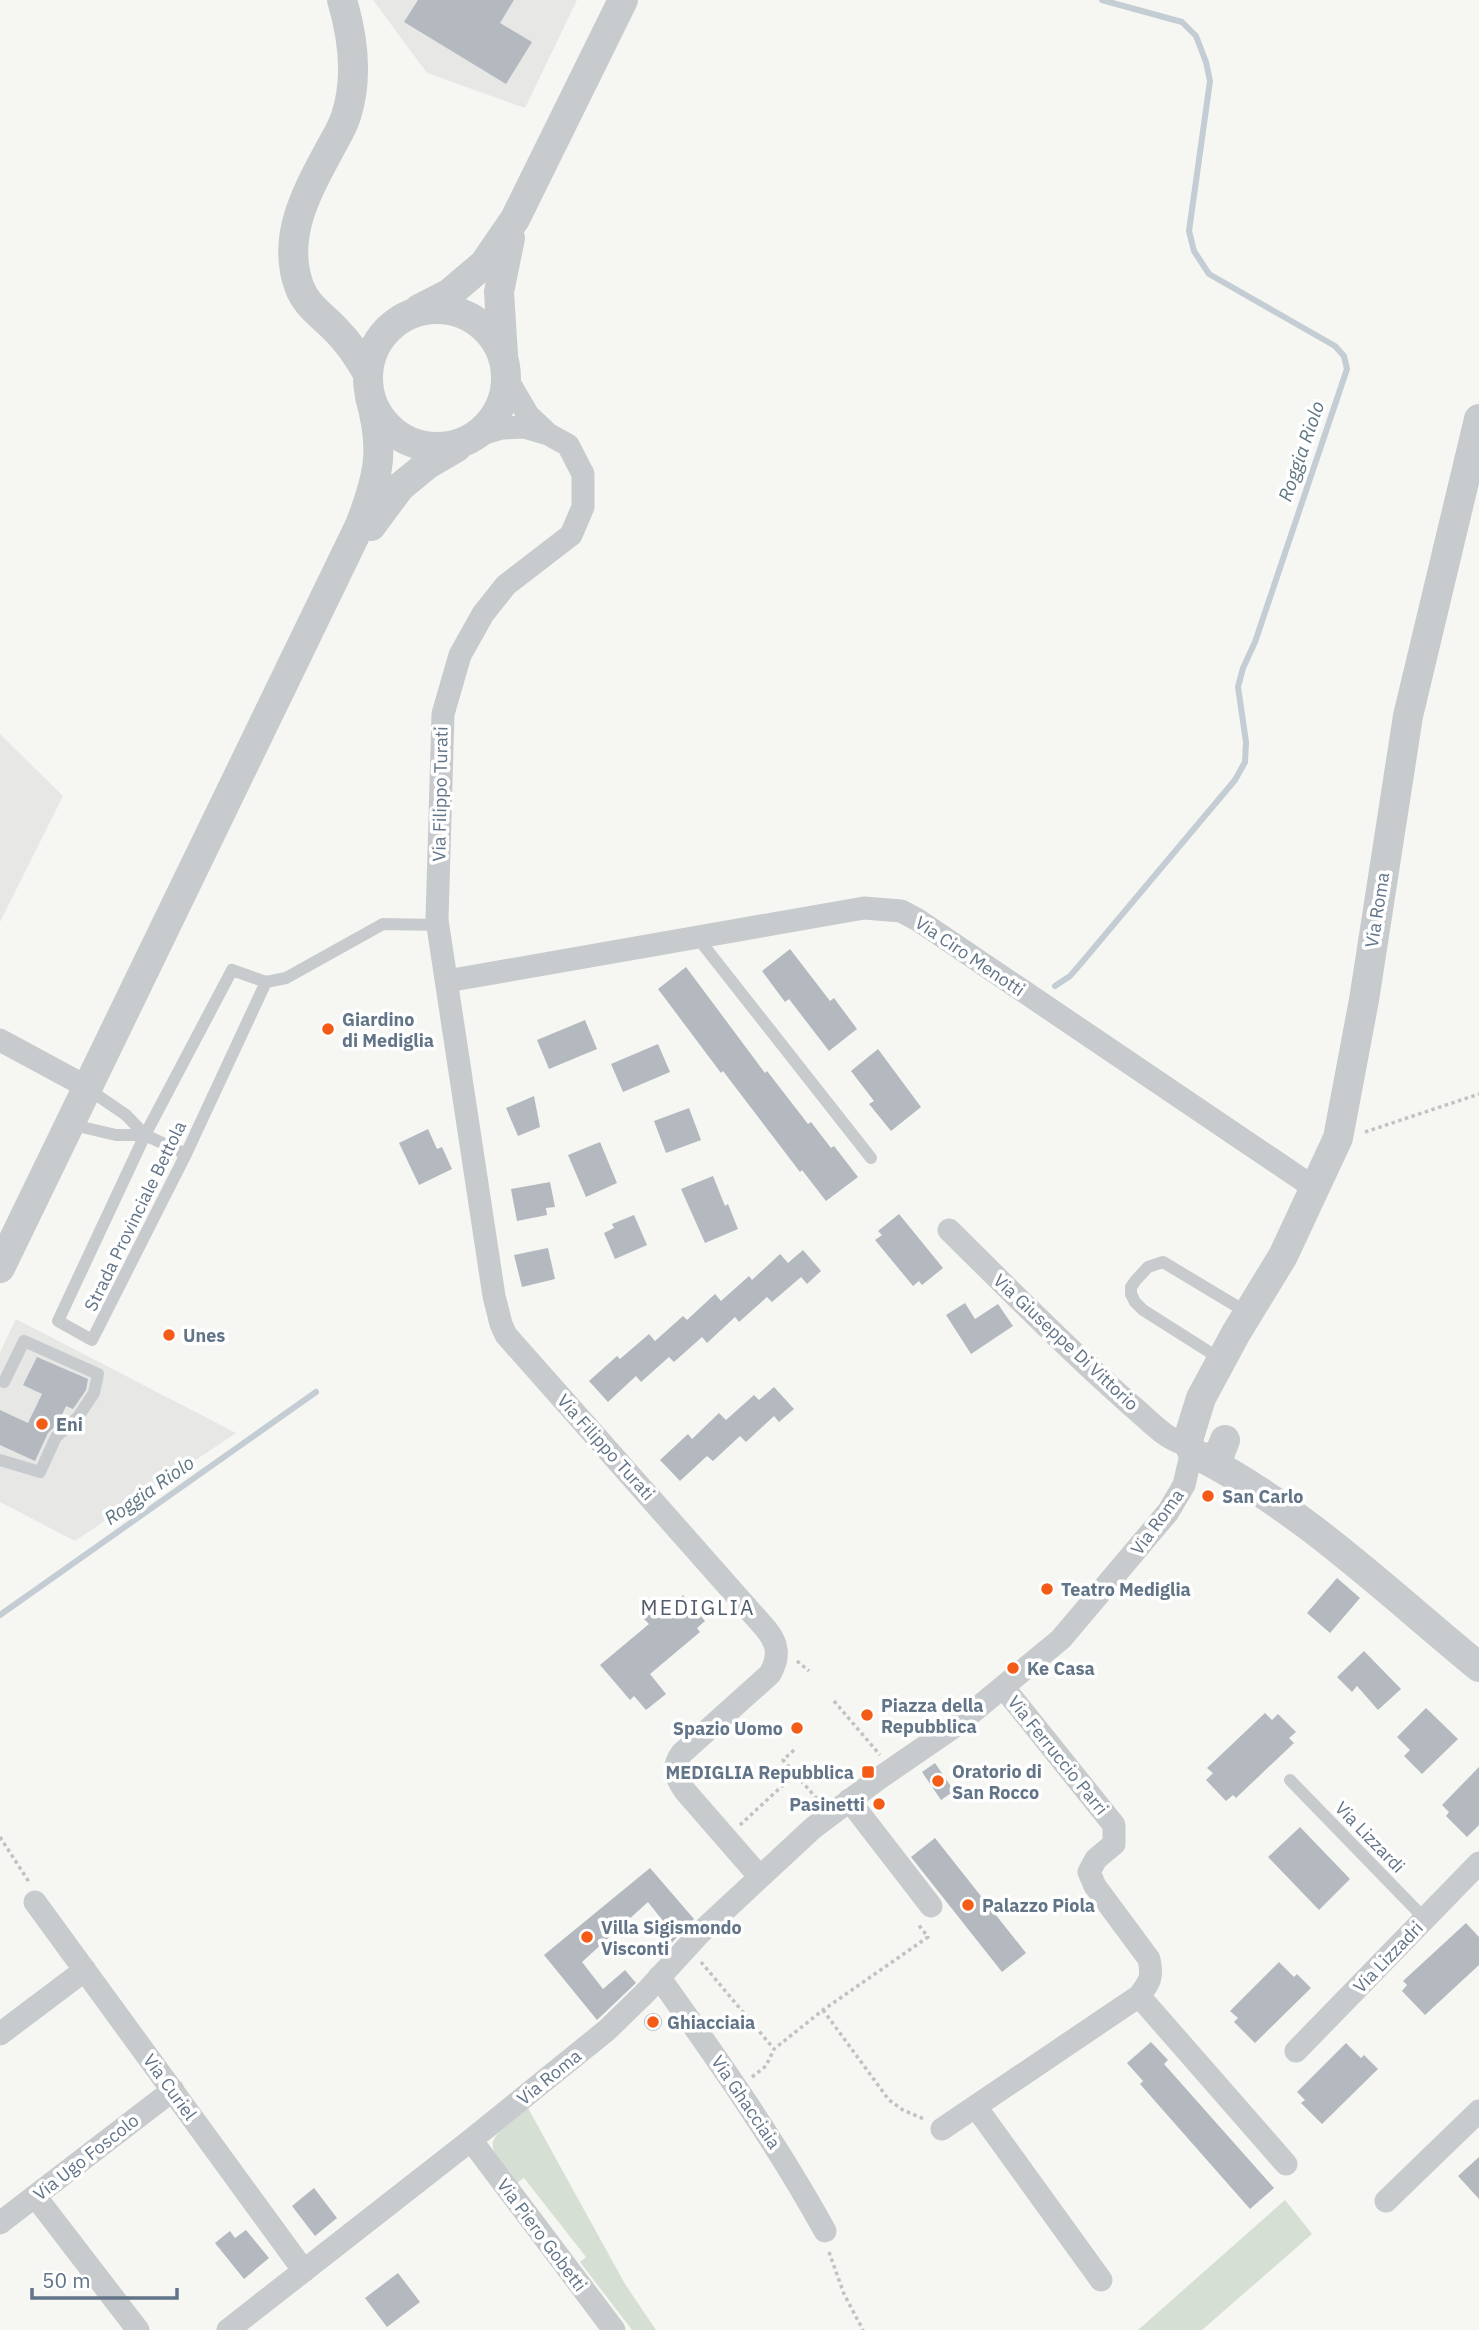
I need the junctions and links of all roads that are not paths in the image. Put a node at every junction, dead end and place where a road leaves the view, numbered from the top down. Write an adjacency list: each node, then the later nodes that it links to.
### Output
1 (341, 0): 5 (street)
2 (623, 0): 3 (street)
3 (515, 219): 4 (street); 6 (street)
4 (398, 322): 5 (street); 6 (street); 7 (street)
5 (335, 328): 7 (street)
6 (505, 367): 9 (street, Via Filippo Turati); 10 (street)
7 (369, 386): 10 (street); 11 (street)
8 (1479, 419): 22 (street, Via Roma)
9 (548, 434): 10 (street, Via Filippo Turati); 12 (street, Via Filippo Turati)
10 (473, 437): 11 (street)
11 (329, 591): 17 (street)
12 (438, 925): 14 (street, Via Filippo Turati); 15 (lane)
13 (697, 937): 14 (street, Via Ciro Menotti); 21 (lane); 22 (street, Via Ciro Menotti)
14 (447, 981): 37 (street, Via Filippo Turati)
15 (266, 982): 19 (lane, Strada Provinciale Bettola); 20 (lane, Strada Provinciale Bettola)
16 (0, 1040): 17 (street)
17 (87, 1087): 18 (street); 19 (lane)
18 (69, 1124): 19 (lane); 24 (street)
19 (145, 1135): 20 (lane); 20 (lane, Strada Provinciale Bettola)
20 (186, 1154)
21 (871, 1158)
22 (1316, 1189): 25 (street, Via Roma)
23 (949, 1230): 29 (street, Via Giuseppe Di Vittorio)
24 (0, 1268)
25 (1248, 1313): 26 (street, Via Roma); 26 (lane)
26 (1218, 1369): 28 (street); 29 (street, Via Roma)
27 (1, 1382): 30 (lane)
28 (1224, 1434): 29 (street); 31 (street, Via Giuseppe Di Vittorio)
29 (1192, 1446): 31 (street, Via Giuseppe Di Vittorio); 33 (street, Via Roma)
30 (0, 1460)
31 (1248, 1482): 32 (street, Via Giuseppe Di Vittorio)
32 (1479, 1667)
33 (1004, 1688): 35 (street, Via Roma); 43 (street, Via Ferruccio Parri)
34 (1290, 1780): 40 (lane, Via Lizzardi)
35 (849, 1800): 37 (street, Via Roma); 39 (street)
36 (1479, 1863): 40 (street, Via Lizzadri)
37 (759, 1876): 42 (street, Via Roma)
38 (35, 1902): 41 (street, Via Curiel)
39 (931, 1906)
40 (1424, 1919): 45 (street, Via Lizzadri)
41 (85, 1970): 44 (street); 46 (street, Via Curiel)
42 (659, 1978): 50 (street, Via Roma); 55 (street, Via Ghacciaia)
43 (1139, 1996): 47 (street); 51 (street)
44 (0, 2035)
45 (1296, 2051)
46 (173, 2090): 52 (street, Via Ugo Foscolo); 56 (street, Via Curiel)
47 (976, 2107): 49 (street); 57 (street)
48 (1479, 2111): 53 (street)
49 (943, 2129)
50 (471, 2140): 56 (street, Via Roma); 58 (street, Via Piero Gobetti)
51 (1286, 2164)
52 (35, 2196): 54 (street, Via Ugo Foscolo); 59 (street)
53 (1386, 2201)
54 (0, 2223)
55 (825, 2231)
56 (304, 2272): 60 (street, Via Roma)
57 (1101, 2280)
58 (610, 2329)
59 (138, 2330)
60 (228, 2330)

